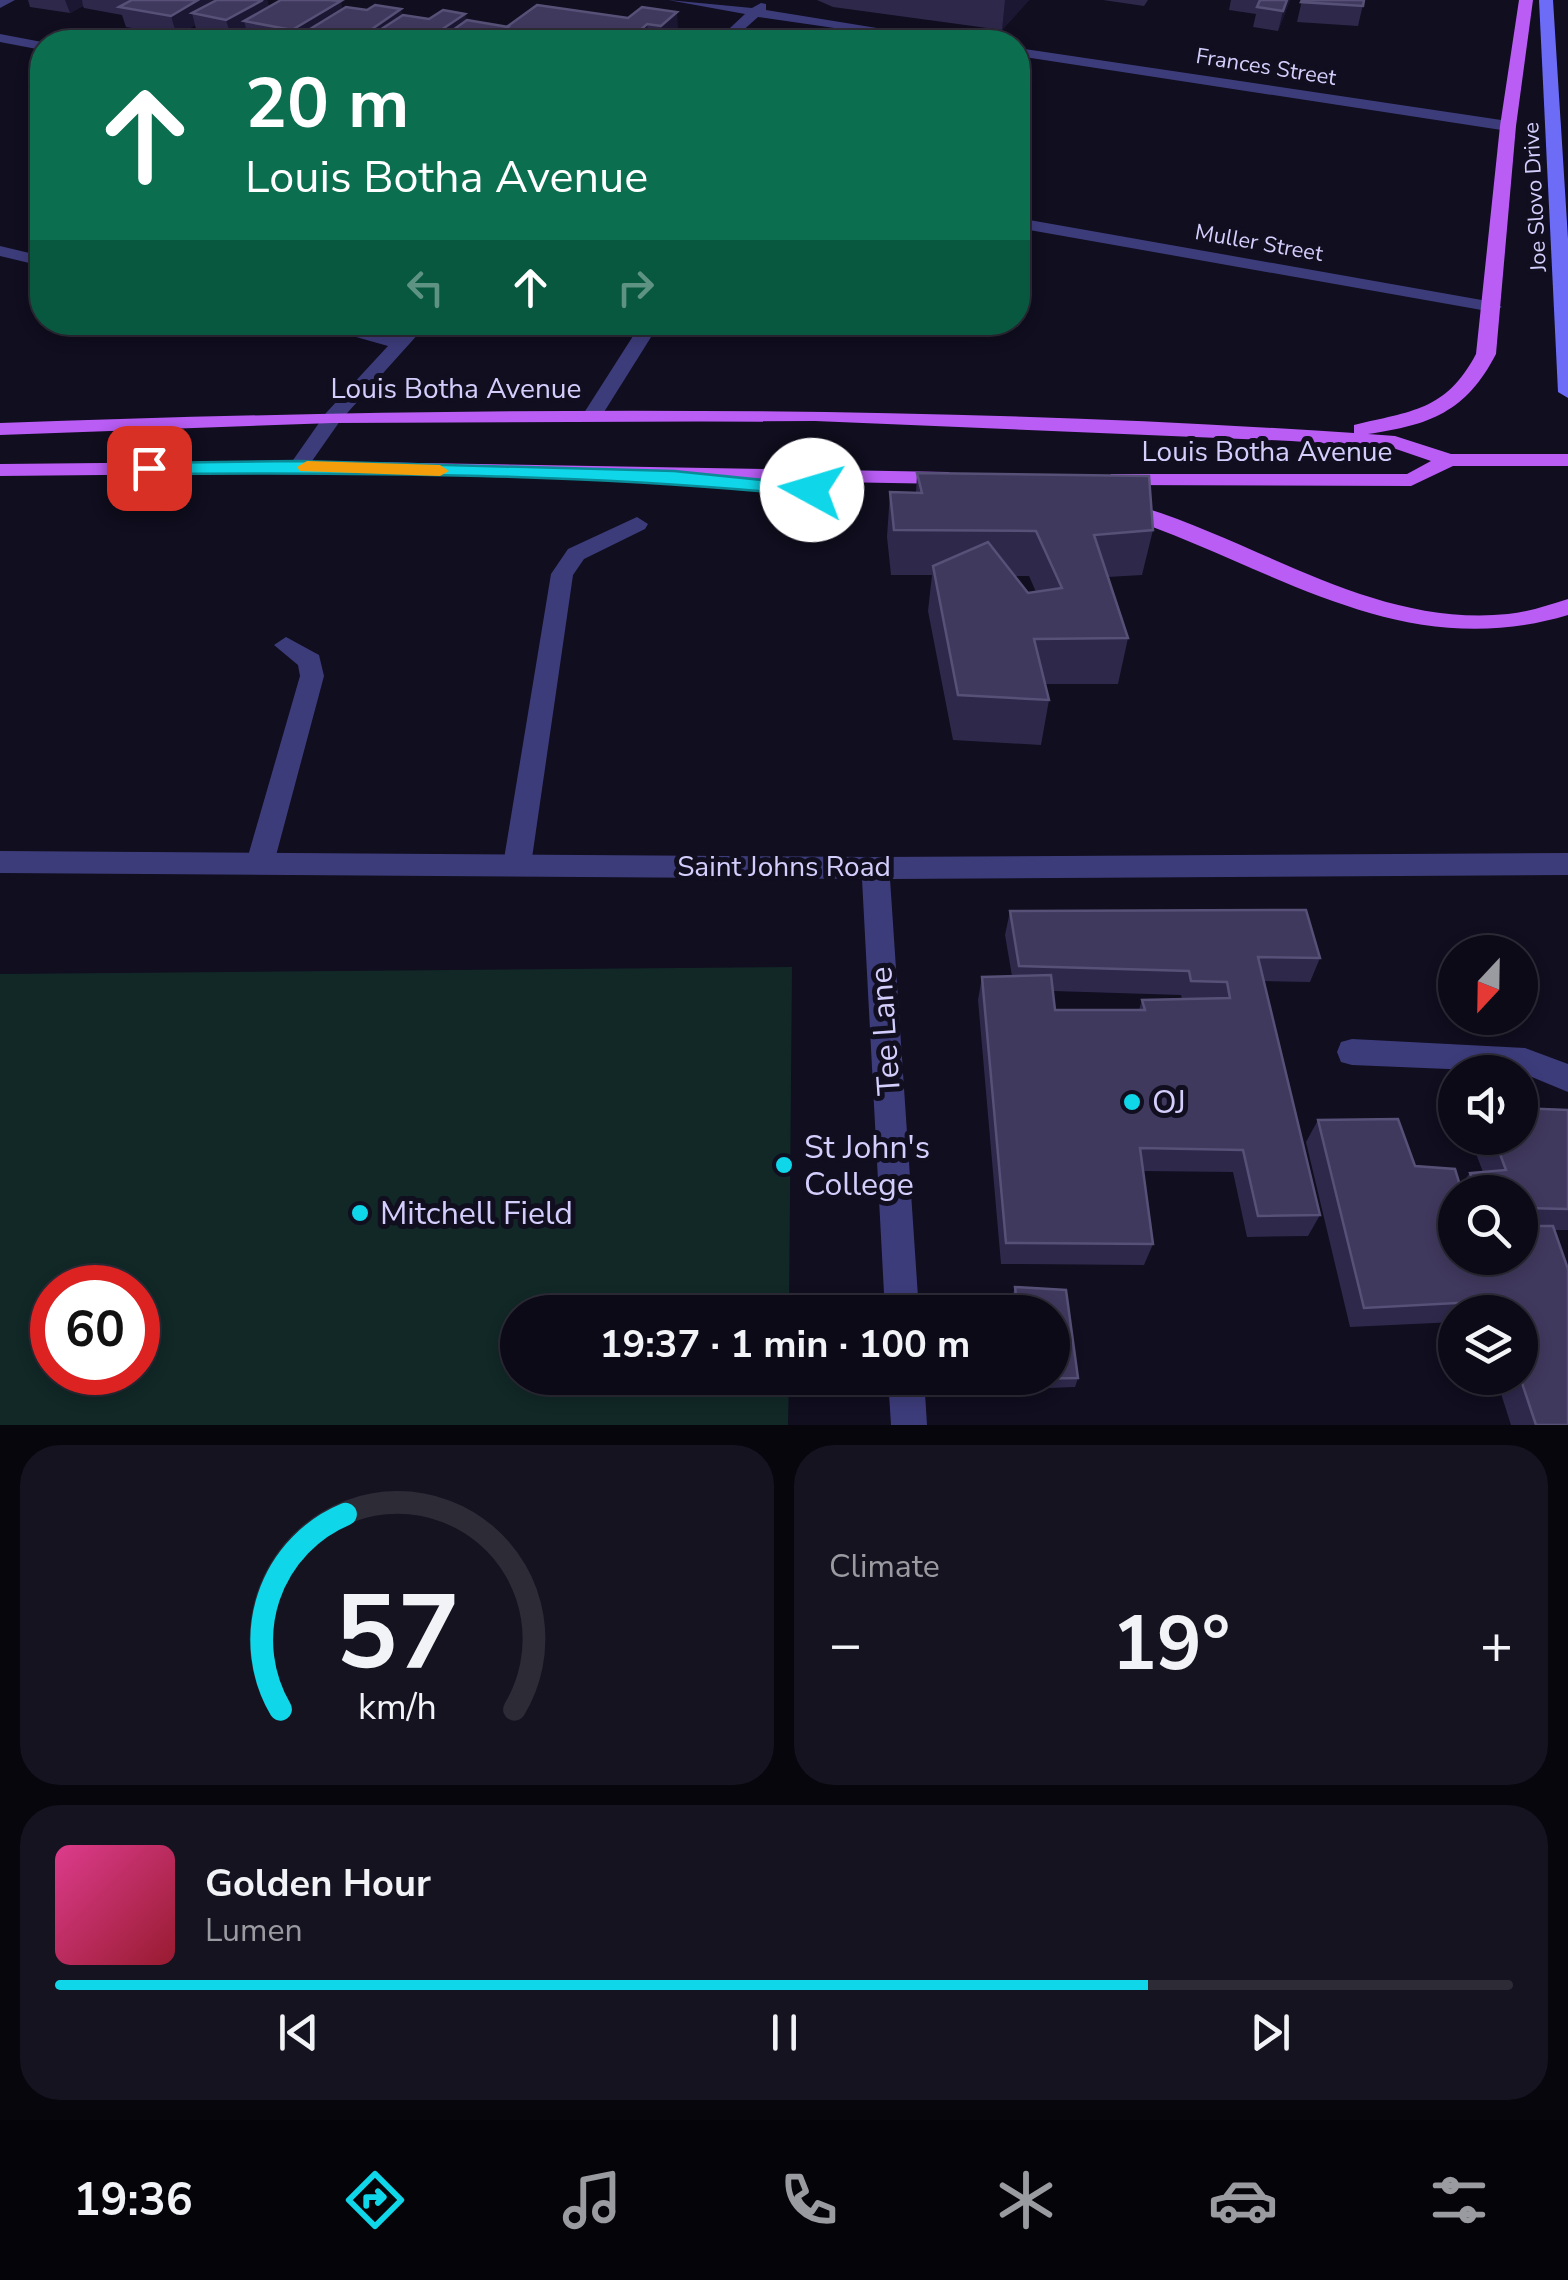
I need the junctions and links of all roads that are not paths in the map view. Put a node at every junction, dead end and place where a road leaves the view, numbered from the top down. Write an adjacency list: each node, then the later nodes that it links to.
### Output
1 (8, 0): 6 (street)
2 (676, 0): 7 (street)
3 (768, 0): 7 (street)
4 (1526, 0): 13 (main road)
5 (1546, 0): 22 (main road, Joe Slovo Drive)
6 (0, 4)
7 (755, 12): 8 (street); 9 (street)
8 (735, 30)
9 (876, 30)
10 (0, 38): 11 (street)
11 (30, 44)
12 (1030, 54): 13 (street, Frances Street)
13 (1508, 126): 17 (main road)
14 (1030, 224): 17 (street, Muller Street)
15 (0, 251): 16 (street)
16 (30, 257)
17 (1493, 307): 26 (main road)
18 (369, 335): 21 (street)
19 (406, 335): 21 (street)
20 (643, 335): 23 (street)
21 (399, 342): 24 (street)
22 (1568, 392)
23 (592, 416): 24 (main road, Louis Botha Avenue); 26 (main road, Louis Botha Avenue)
24 (333, 417): 25 (main road, Louis Botha Avenue); 29 (street)
25 (0, 429)
26 (1292, 435): 27 (main road, Louis Botha Avenue)
27 (1449, 460): 28 (main road, Louis Botha Avenue); 31 (main road, Louis Botha Avenue)
28 (1568, 460)
29 (298, 467): 30 (main road); 32 (main road)
30 (0, 470)
31 (1095, 479)
32 (965, 487)
33 (1091, 503): 35 (main road)
34 (637, 524): 40 (street)
35 (1568, 607)
36 (286, 645): 38 (street)
37 (0, 862): 38 (street, Saint Johns Road)
38 (260, 863): 40 (street, Saint Johns Road)
39 (1568, 864): 41 (street, Saint Johns Road)
40 (517, 865): 41 (street, Saint Johns Road)
41 (875, 868): 44 (street, Tee Lane)
42 (1352, 1052): 43 (street)
43 (1568, 1078)
44 (901, 1295)
45 (907, 1395): 46 (street)
46 (909, 1425)

